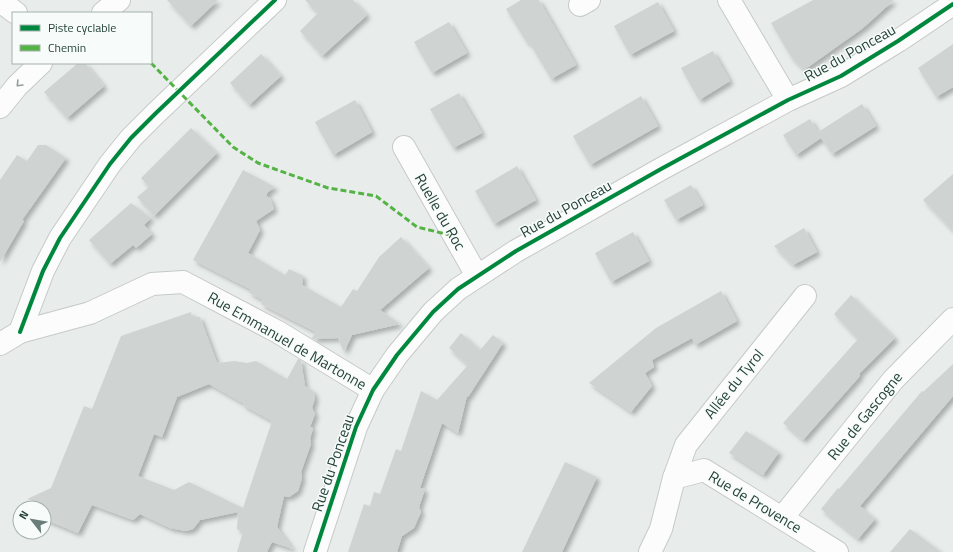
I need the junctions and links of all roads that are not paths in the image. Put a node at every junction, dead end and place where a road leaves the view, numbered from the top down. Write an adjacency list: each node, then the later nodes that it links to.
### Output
1 (118, 0): 7 (street)
2 (275, 0): 15 (street)
3 (729, 0): 9 (street)
4 (0, 1): 6 (street)
5 (953, 4): 9 (street, Rue du Ponceau)
6 (15, 12)
7 (104, 12)
8 (40, 64): 10 (street, one-way to 10)
9 (788, 100): 12 (street, Rue du Ponceau)
10 (0, 107)
11 (404, 147): 12 (street, Ruelle du Roc)
12 (477, 276): 17 (street, Rue du Ponceau)
13 (805, 296): 18 (street, Allée du Tyrol)
14 (953, 319): 19 (street, Rue de Gascogne)
15 (20, 332): 16 (street, Rue Emmanuel de Martonne); 17 (street, Rue Emmanuel de Martonne)
16 (0, 344)
17 (374, 390): 20 (street, Rue du Ponceau)
18 (674, 478): 19 (street, Rue de Provence); 21 (street)
19 (782, 518): 22 (street, Rue de Provence)
20 (315, 552)
21 (650, 552)
22 (837, 552)

